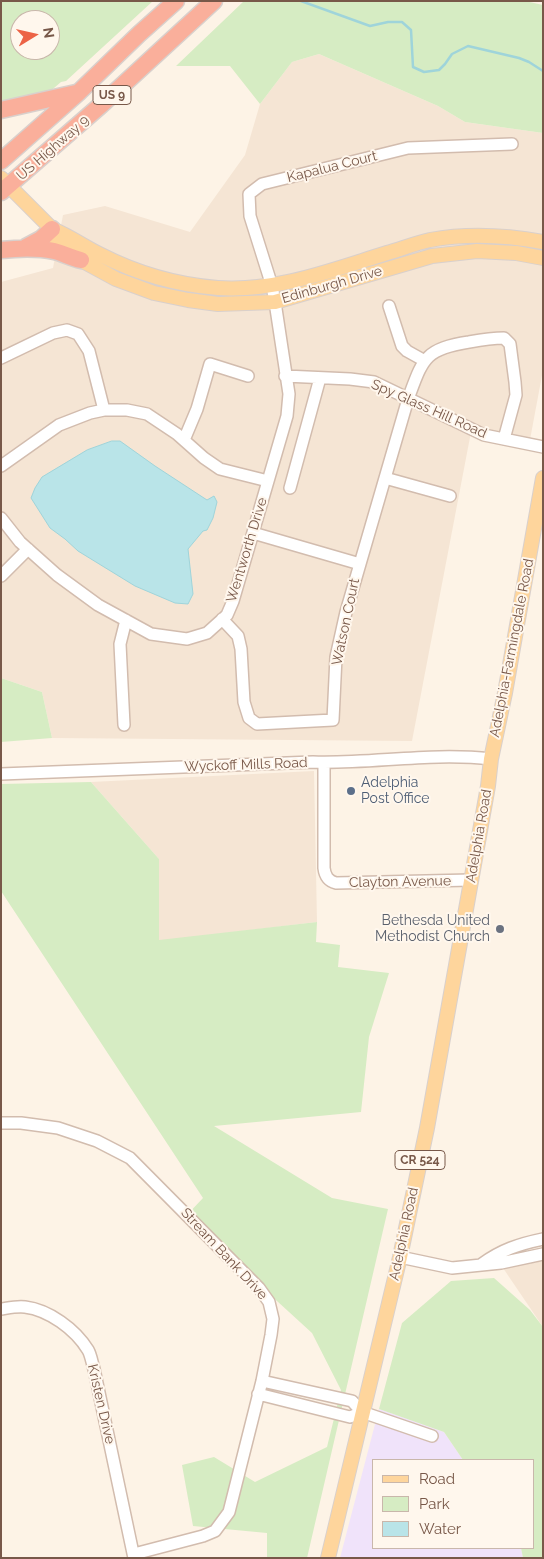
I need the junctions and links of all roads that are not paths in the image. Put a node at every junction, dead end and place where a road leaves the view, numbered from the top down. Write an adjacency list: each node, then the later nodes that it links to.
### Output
1 (176, 1): 3 (highway, US Highway 9 / US 9)
2 (214, 1): 7 (highway, US Highway 9 / US 9)
3 (78, 92): 4 (highway); 6 (highway, US Highway 9 / US 9)
4 (1, 110)
5 (512, 144): 14 (street, Kapalua Court)
6 (1, 161)
7 (4, 185): 8 (main road, Edinburgh Drive)
8 (52, 229): 10 (highway); 13 (main road, Edinburgh Drive); 14 (main road, Edinburgh Drive)
9 (543, 242): 14 (main road, Edinburgh Drive)
10 (26, 247): 11 (highway); 13 (highway)
11 (1, 250)
12 (543, 258): 15 (main road, Edinburgh Drive)
13 (81, 260): 15 (main road, Edinburgh Drive)
14 (272, 286): 15 (street, Wentworth Drive)
15 (275, 302): 20 (street, Wentworth Drive)
16 (389, 306): 18 (street)
17 (1, 358): 23 (street)
18 (425, 361): 22 (street, Watson Court); 25 (street)
19 (248, 376): 24 (street)
20 (285, 376): 21 (street, Spy Glass Hill Road); 30 (street, Wentworth Drive)
21 (320, 378): 22 (street, Spy Glass Hill Road); 31 (street)
22 (408, 398): 25 (street, Spy Glass Hill Road); 28 (street, Watson Court)
23 (104, 410): 24 (street, Wentworth Drive); 27 (street, Wentworth Drive)
24 (184, 440): 30 (street, Wentworth Drive)
25 (504, 440): 26 (street, Spy Glass Hill Road)
26 (543, 447)
27 (1, 466)
28 (385, 478): 32 (street); 36 (street, Watson Court)
29 (543, 478): 41 (main road, Adelphia-Farmingdale Road / CR 524)
30 (268, 481): 34 (street, Wentworth Drive)
31 (290, 488)
32 (450, 496)
33 (1, 518): 35 (street, Wentworth Drive)
34 (253, 533): 36 (street); 38 (street, Wentworth Drive)
35 (28, 549): 37 (street); 39 (street, Wentworth Drive)
36 (360, 564): 38 (street, Watson Court)
37 (1, 576)
38 (222, 619): 39 (street, Wentworth Drive)
39 (126, 620): 40 (street)
40 (124, 725)
41 (491, 759): 42 (street, Wyckoff Mills Road); 44 (main road, Adelphia Road / CR 524)
42 (324, 763): 43 (street, Wyckoff Mills Road); 44 (street, Clayton Avenue)
43 (1, 774)
44 (471, 880): 48 (main road, Adelphia Road / CR 524)
45 (1, 1123): 51 (street, Stream Bank Drive)
46 (543, 1239): 49 (street)
47 (543, 1254): 49 (street)
48 (400, 1257): 49 (street); 53 (main road, Adelphia Road / CR 524)
49 (482, 1264)
50 (1, 1309): 55 (street, Kristen Drive)
51 (262, 1380): 52 (street, Stream Bank Drive); 53 (street)
52 (258, 1394): 53 (street); 55 (street, Stream Bank Drive)
53 (362, 1412): 54 (street); 56 (main road, Adelphia Road / CR 524)
54 (432, 1436)
55 (134, 1556)
56 (328, 1558)

